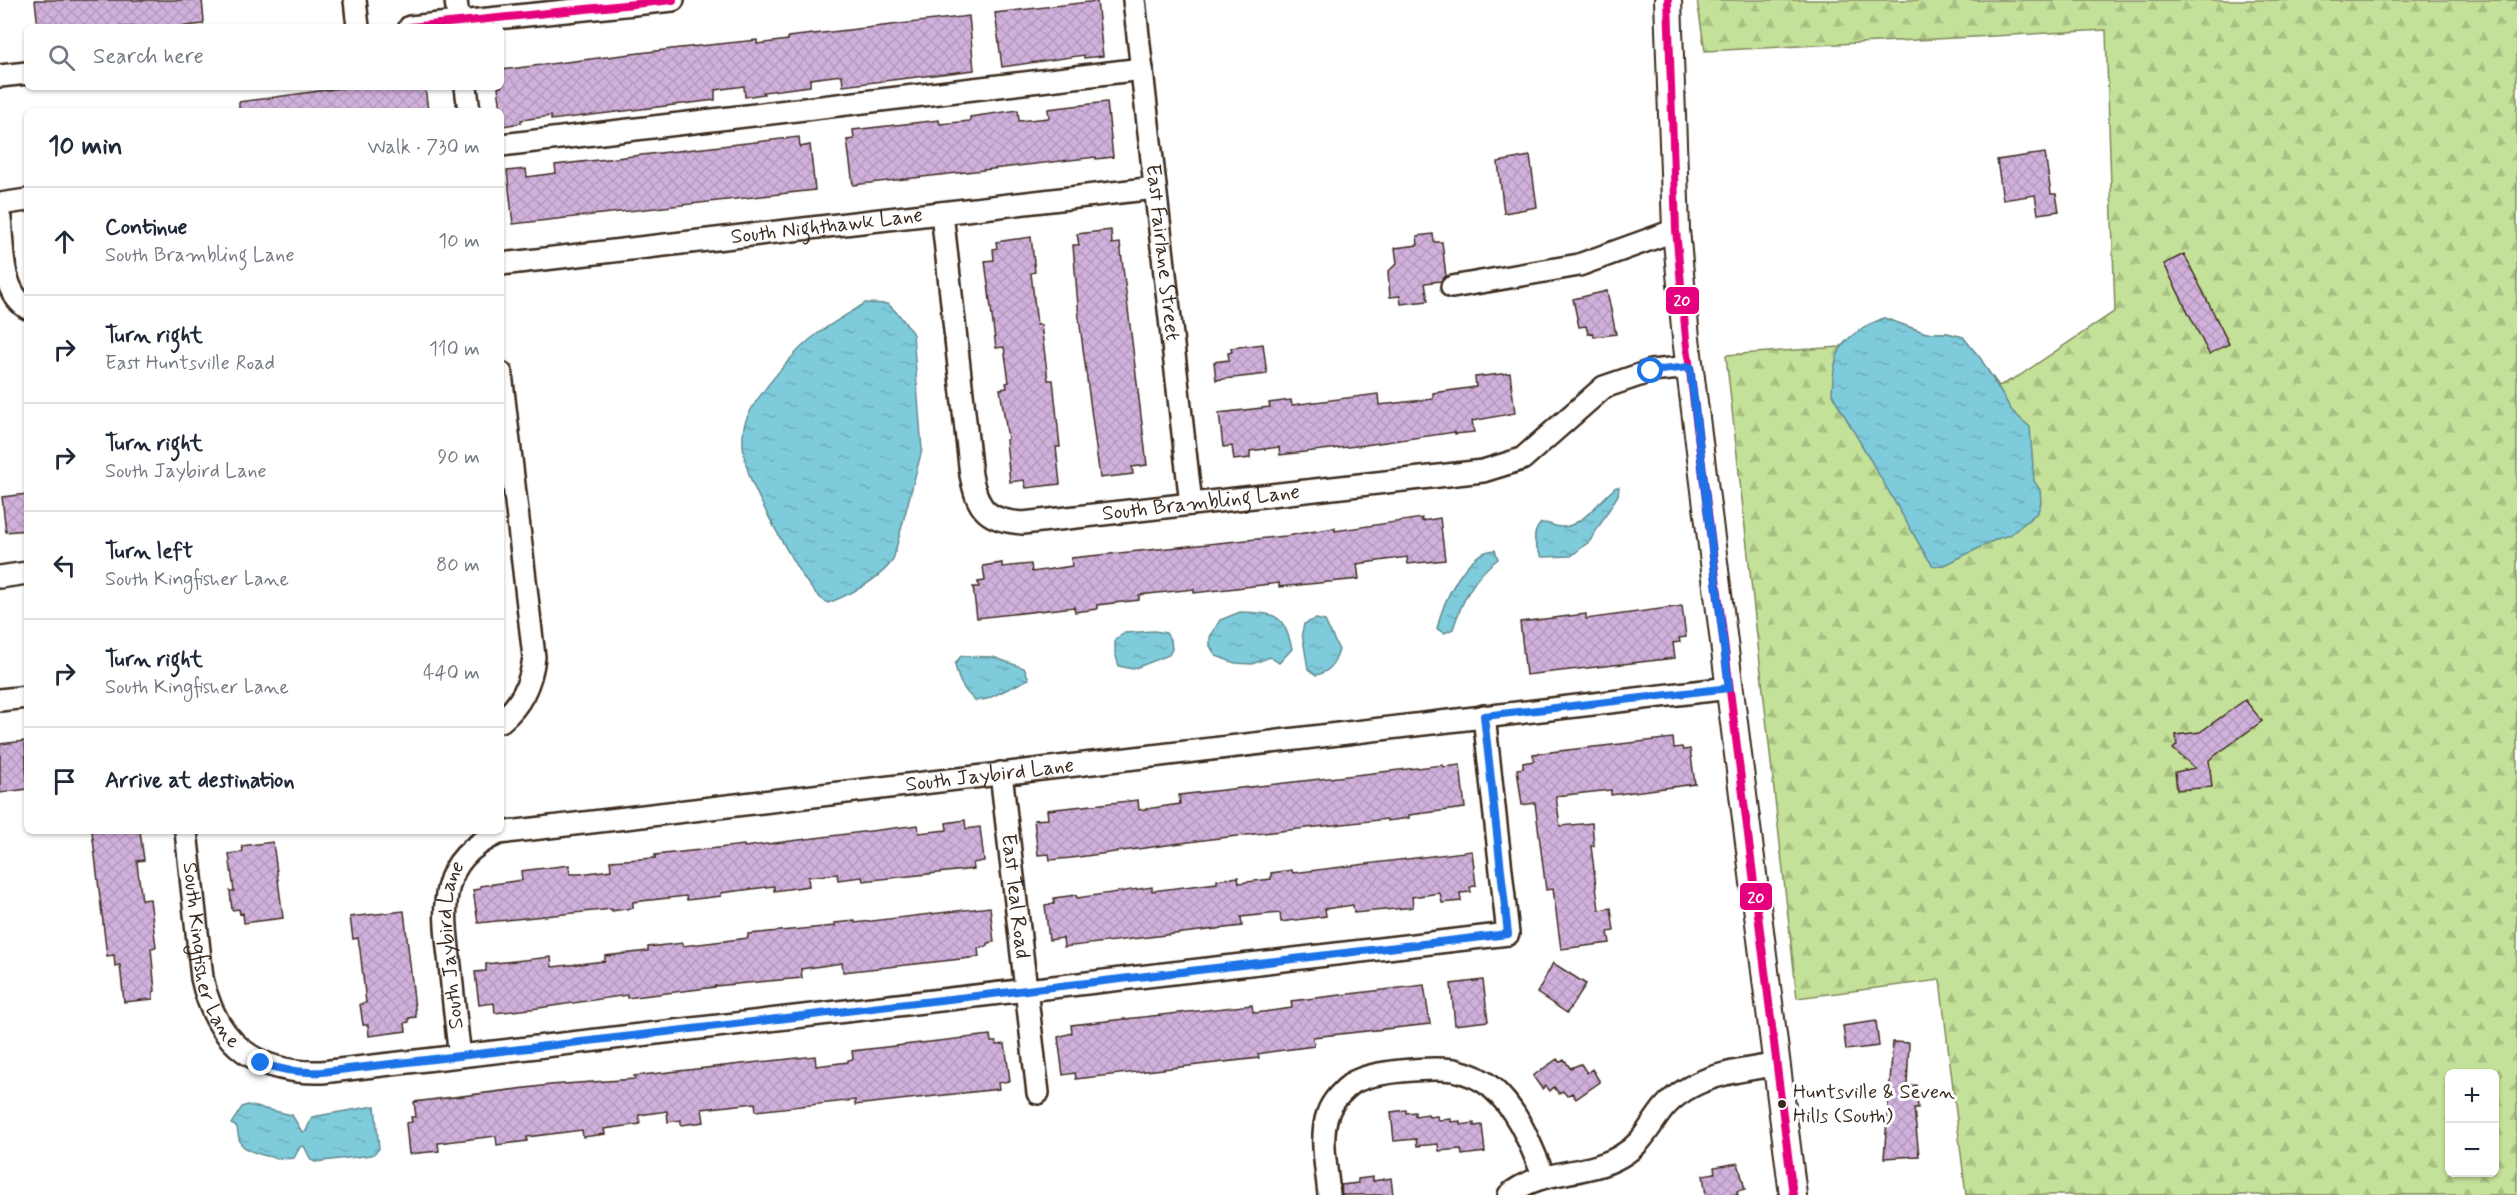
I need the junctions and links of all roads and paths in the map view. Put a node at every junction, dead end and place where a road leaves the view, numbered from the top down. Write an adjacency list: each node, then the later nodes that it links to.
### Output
1 (355, 0): 6 (street)
2 (456, 0): 7 (street)
3 (668, 0): 7 (street)
4 (1134, 0): 8 (street, East Fairlane Street)
5 (1668, 0): 19 (main road)
6 (358, 24)
7 (459, 24)
8 (1142, 69): 13 (street); 14 (street, East Fairlane Street)
9 (24, 73): 10 (street)
10 (0, 76)
11 (466, 90): 12 (street)
12 (469, 108)
13 (504, 145)
14 (1155, 188): 17 (street, South Nighthawk Lane); 25 (street, East Fairlane Street)
15 (24, 200): 16 (street)
16 (0, 204)
17 (942, 213): 20 (street, South Nighthawk Lane); 25 (street, South Brambling Lane)
18 (0, 218): 22 (street)
19 (1676, 230): 21 (street); 23 (main road)
20 (504, 264)
21 (1452, 287)
22 (24, 305)
23 (1690, 367): 25 (street, South Brambling Lane); 29 (main road)
24 (504, 421): 26 (street)
25 (1191, 504)
26 (510, 516): 33 (street)
27 (24, 573): 28 (street)
28 (0, 577)
29 (1729, 688): 32 (street, South Jaybird Lane); 40 (main road)
30 (24, 697): 31 (street)
31 (0, 700)
32 (1484, 716): 34 (street, South Jaybird Lane); 38 (street, South Kingfisher Lane)
33 (504, 718)
34 (1001, 773): 35 (street, South Jaybird Lane); 38 (street, East Teal Road)
35 (504, 832)
36 (186, 834): 39 (street, South Kingfisher Lane)
37 (497, 834): 39 (street, South Jaybird Lane)
38 (1026, 990): 39 (street, South Kingfisher Lane); 41 (street, East Teal Road)
39 (460, 1056)
40 (1776, 1065): 42 (street); 45 (main road)
41 (1038, 1093)
42 (1544, 1177): 43 (street); 44 (street)
43 (1329, 1195)
44 (1509, 1195)
45 (1793, 1195)

